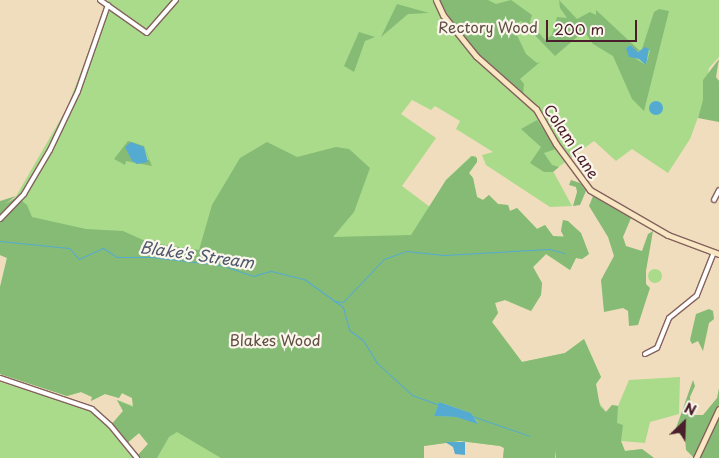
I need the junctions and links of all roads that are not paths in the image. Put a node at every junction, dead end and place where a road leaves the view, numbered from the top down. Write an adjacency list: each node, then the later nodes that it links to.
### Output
1 (100, 0): 4 (street)
2 (176, 0): 4 (street)
3 (436, 0): 8 (street, Colam Lane)
4 (108, 5): 7 (street)
5 (719, 190): 6 (street)
6 (714, 200)
7 (0, 219)
8 (716, 253): 9 (street)
9 (645, 354)
10 (0, 378): 12 (street)
11 (719, 409): 13 (street)
12 (137, 458)
13 (696, 458)

